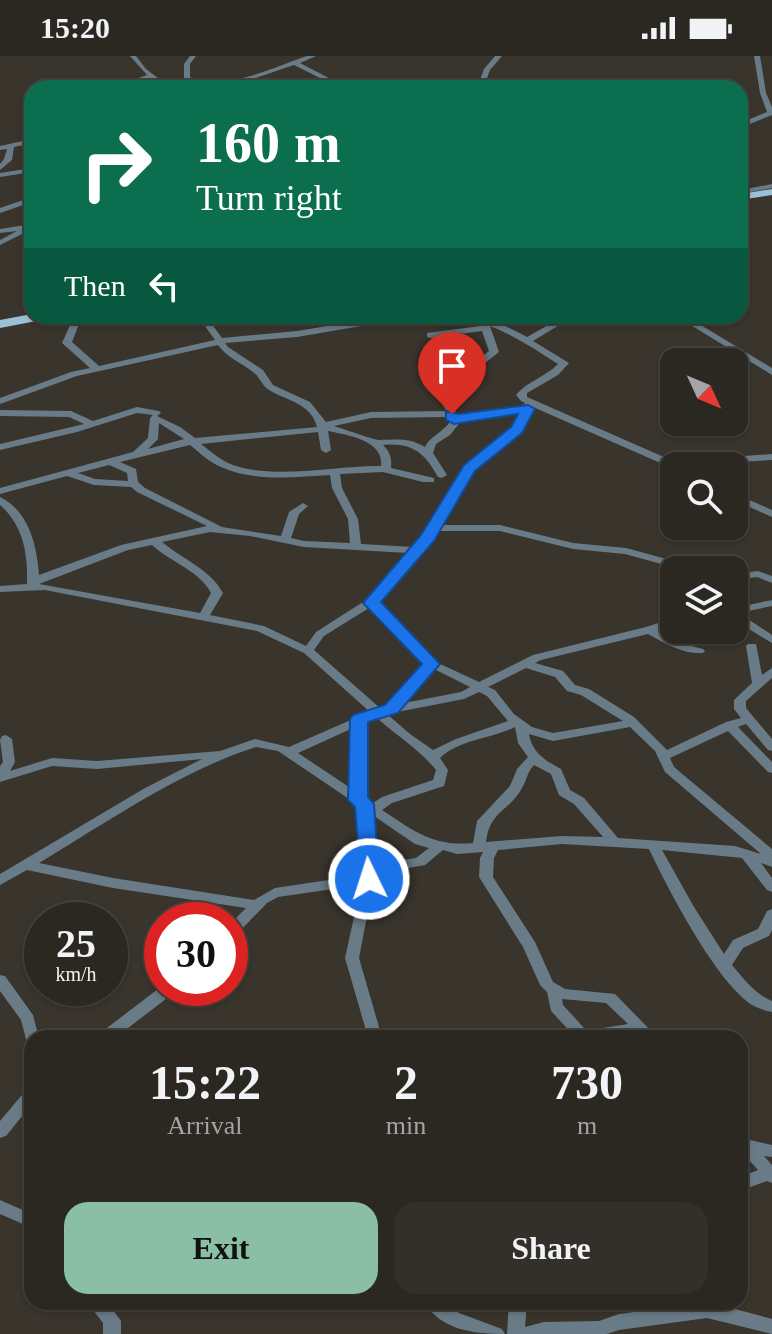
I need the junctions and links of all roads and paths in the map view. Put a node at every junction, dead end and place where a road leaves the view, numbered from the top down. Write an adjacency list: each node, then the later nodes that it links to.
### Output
1 (133, 56): 8 (street)
2 (193, 56): 11 (street)
3 (313, 56): 7 (street)
4 (499, 56): 14 (street)
5 (771, 56): 6 (street)
6 (758, 59): 15 (street)
7 (296, 63): 12 (street); 13 (street)
8 (152, 76): 9 (street); 10 (street)
9 (139, 80)
10 (157, 80)
11 (190, 80)
12 (234, 80)
13 (329, 80)
14 (483, 80)
15 (748, 123)
16 (24, 141): 17 (street)
17 (15, 142): 18 (street); 19 (street); 20 (street)
18 (0, 145)
19 (24, 148)
20 (0, 168)
21 (24, 171): 22 (street)
22 (0, 175)
23 (772, 189): 24 (main road)
24 (748, 194)
25 (24, 202): 26 (street)
26 (0, 211)
27 (24, 227): 29 (street)
28 (24, 230): 30 (street)
29 (0, 231)
30 (0, 243)
31 (24, 319): 32 (main road)
32 (0, 324)
33 (74, 324): 42 (street)
34 (207, 324): 40 (street)
35 (355, 324): 40 (street)
36 (556, 324): 41 (street)
37 (693, 324): 45 (street)
38 (484, 325): 39 (street); 41 (street); 50 (street)
39 (430, 335)
40 (219, 341): 44 (street); 52 (street)
41 (525, 342): 47 (street)
42 (68, 345): 43 (street); 44 (street)
43 (69, 366): 44 (street); 46 (street)
44 (96, 368)
45 (772, 372)
46 (0, 401)
47 (529, 406): 50 (street); 61 (street); 74 (street)
48 (0, 413): 51 (street)
49 (156, 413): 51 (street)
50 (453, 417): 52 (street); 57 (street)
51 (92, 424): 55 (street)
52 (323, 428): 53 (street); 54 (street); 56 (street)
53 (193, 442): 58 (street); 58 (street); 64 (street)
54 (377, 443): 57 (street); 63 (street)
55 (0, 447)
56 (326, 450)
57 (428, 453): 66 (street)
58 (134, 455): 62 (street)
59 (772, 457): 60 (street)
60 (748, 459)
61 (660, 460)
62 (112, 462): 65 (street); 68 (street)
63 (386, 470): 64 (street); 67 (street)
64 (335, 471): 78 (street)
65 (65, 472): 68 (street); 69 (street)
66 (442, 475)
67 (430, 480)
68 (135, 484): 75 (street)
69 (0, 491)
70 (0, 500): 83 (street)
71 (748, 503): 73 (street)
72 (303, 506): 76 (street)
73 (772, 514)
74 (435, 528): 79 (street); 80 (street)
75 (224, 530): 76 (street); 77 (street)
76 (285, 539): 78 (street)
77 (153, 540): 83 (street); 88 (street)
78 (356, 548): 79 (street)
79 (417, 550): 85 (street)
80 (660, 562)
81 (748, 575): 82 (street)
82 (772, 580)
83 (33, 584): 84 (street); 88 (street)
84 (0, 589)
85 (371, 603): 94 (street); 96 (street)
86 (772, 603): 87 (street)
87 (748, 609)
88 (203, 617): 94 (street)
89 (748, 623): 92 (street)
90 (660, 626): 91 (street)
91 (650, 630): 95 (street); 97 (street)
92 (772, 640)
93 (752, 646): 99 (street)
94 (308, 651): 101 (street)
95 (699, 651)
96 (432, 664): 100 (street); 101 (street)
97 (526, 664): 100 (street); 104 (street)
98 (772, 672): 99 (street)
99 (757, 682): 103 (street)
100 (482, 688): 101 (street); 105 (street)
101 (385, 710): 102 (street); 111 (street)
102 (359, 719): 110 (street); 116 (street)
103 (749, 719): 106 (street); 108 (street)
104 (633, 723): 105 (street); 112 (street)
105 (518, 724): 111 (street); 113 (street)
106 (730, 725): 112 (street); 114 (street)
107 (6, 739): 115 (street)
108 (772, 747)
109 (227, 752): 110 (street); 115 (street); 124 (street)
110 (289, 752): 116 (street)
111 (433, 756): 116 (street)
112 (664, 756): 122 (street)
113 (533, 759): 117 (street); 120 (street)
114 (772, 769)
115 (0, 777)
116 (365, 805): 119 (street); 125 (street)
117 (614, 842): 118 (street); 120 (street)
118 (653, 844): 121 (street); 131 (street)
119 (441, 845): 120 (street); 125 (street)
120 (486, 848): 133 (street)
121 (746, 853): 123 (street); 127 (street)
122 (772, 856)
123 (772, 862)
124 (25, 865): 126 (street); 128 (street)
125 (368, 875): 128 (street); 138 (street)
126 (0, 880)
127 (772, 887)
128 (257, 905): 129 (street)
129 (248, 914)
130 (772, 914): 131 (street)
131 (725, 965): 135 (street)
132 (0, 980): 136 (street)
133 (554, 992): 139 (street); 140 (street)
134 (146, 1006): 137 (street)
135 (772, 1007)
136 (30, 1030)
137 (115, 1030)
138 (372, 1030)
139 (577, 1030)
140 (642, 1030)
141 (24, 1105): 142 (street)
142 (0, 1132)
143 (748, 1143): 145 (street)
144 (748, 1147): 146 (street)
145 (772, 1151)
146 (770, 1174): 147 (street)
147 (748, 1181)
148 (0, 1207): 149 (street)
149 (24, 1218)
150 (103, 1310): 156 (street)
151 (444, 1310): 157 (street)
152 (518, 1310): 158 (street)
153 (680, 1310): 159 (street)
154 (715, 1310): 155 (street)
155 (772, 1327)
156 (112, 1334)
157 (496, 1334)
158 (516, 1334)
159 (527, 1334)

